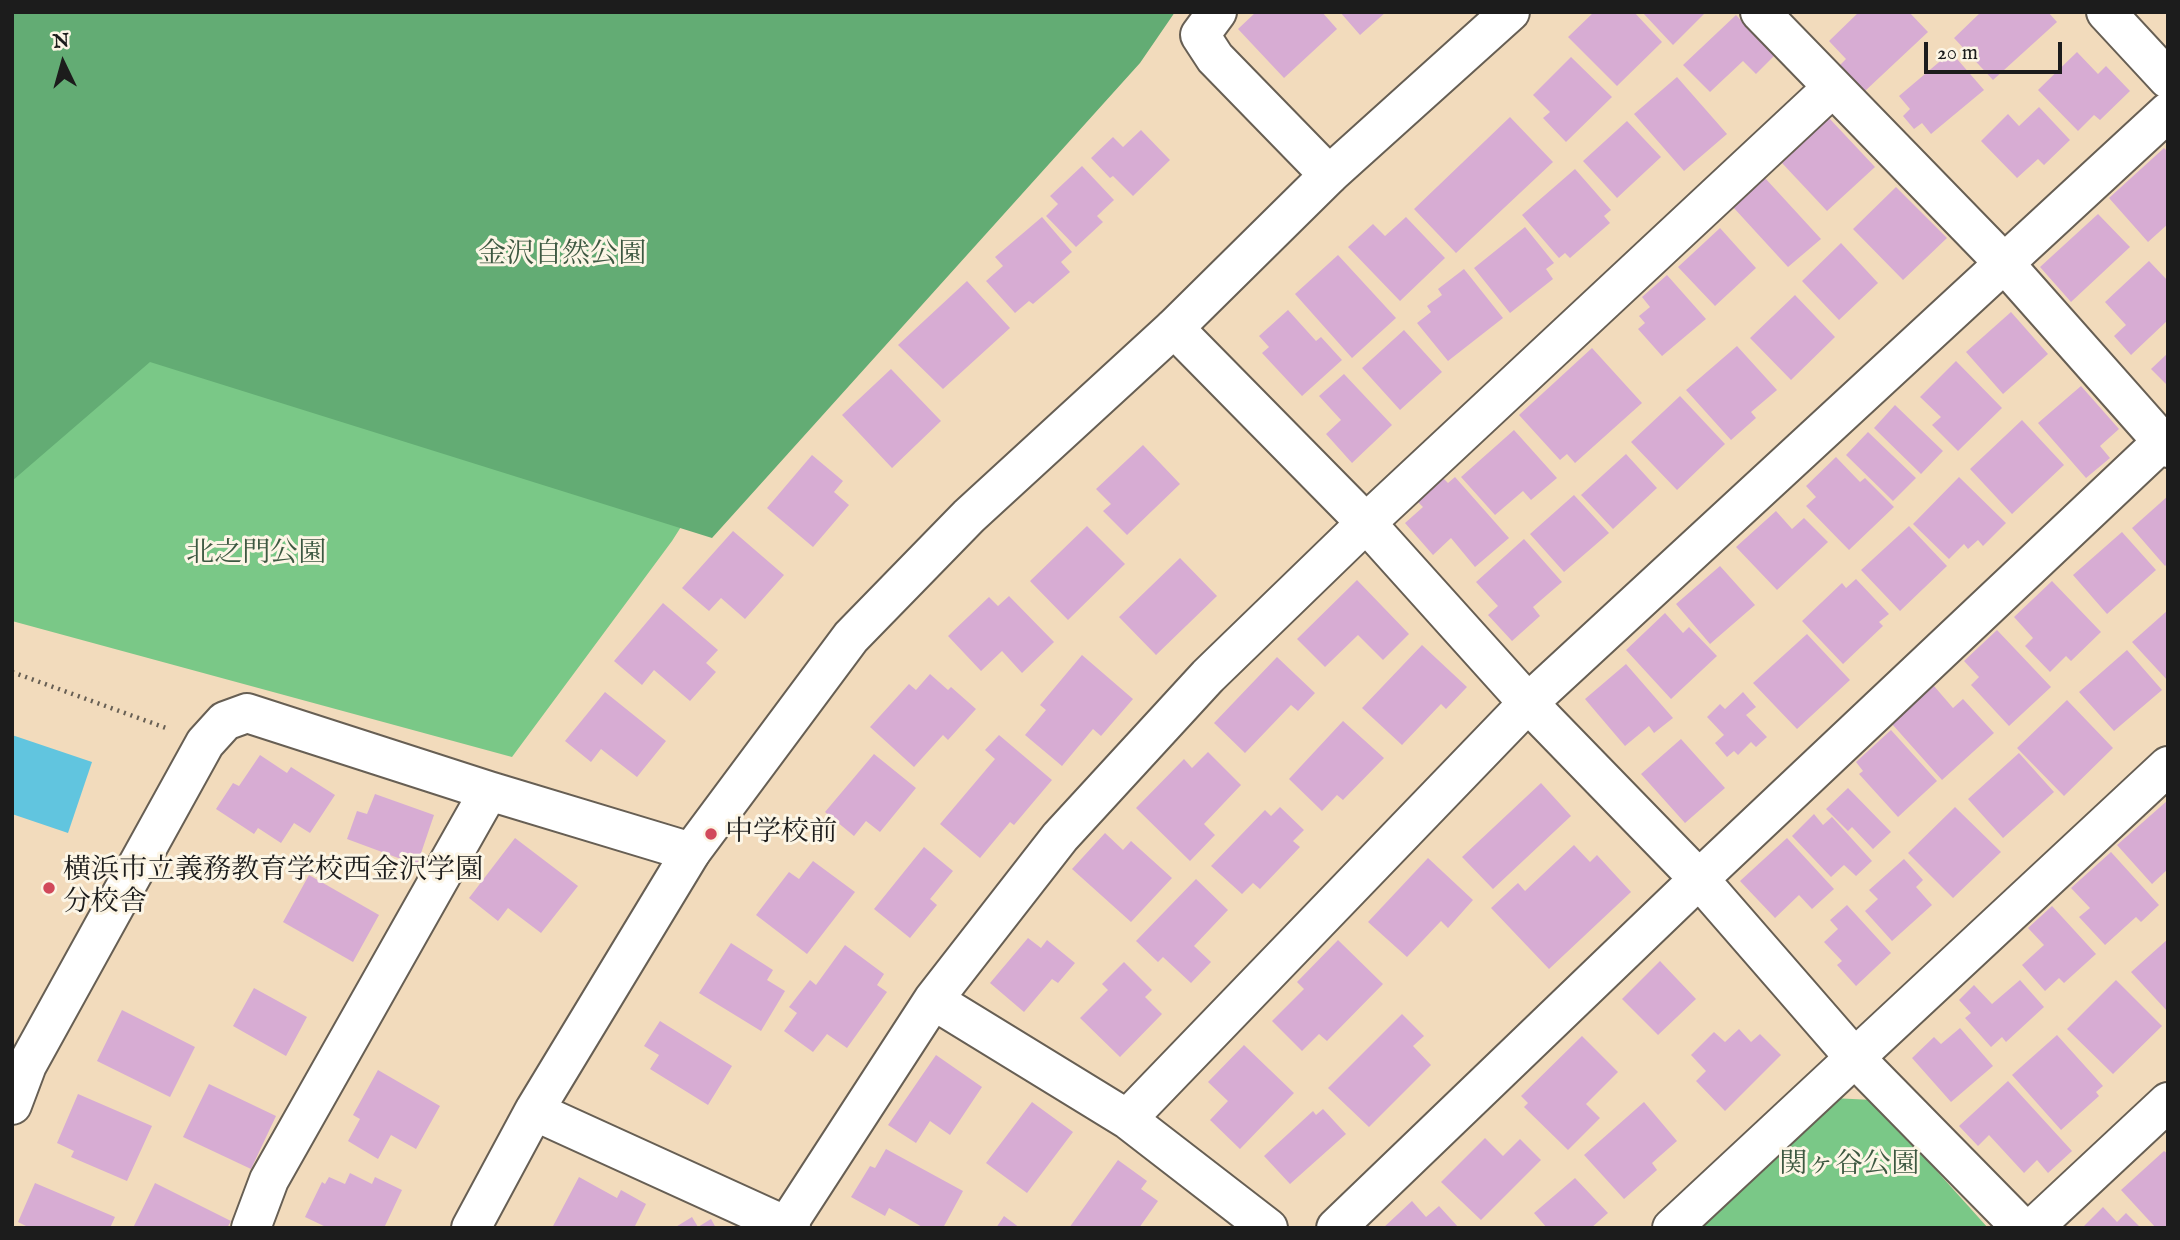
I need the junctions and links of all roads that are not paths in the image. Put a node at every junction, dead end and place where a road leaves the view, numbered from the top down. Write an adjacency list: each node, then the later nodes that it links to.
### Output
1 (1217, 12): 8 (street)
2 (1510, 12): 8 (street)
3 (1760, 12): 6 (street)
4 (2106, 12): 5 (street)
5 (2168, 79)
6 (1832, 88): 9 (street); 12 (street)
7 (2168, 112): 9 (street)
8 (1329, 175): 10 (street)
9 (2004, 263): 11 (street); 13 (street)
10 (1174, 328): 12 (street); 16 (street)
11 (2165, 445): 17 (street)
12 (1366, 523): 13 (street); 18 (street)
13 (1528, 703): 17 (street); 23 (street)
14 (2168, 766): 19 (street)
15 (489, 791): 16 (street); 21 (street); 25 (street)
16 (691, 852): 22 (street)
17 (1699, 879): 19 (street); 28 (street)
18 (933, 1000): 23 (street); 24 (street)
19 (1854, 1057): 29 (street); 30 (street)
20 (2168, 1102): 31 (street)
21 (12, 1105)
22 (534, 1111): 24 (street); 26 (street)
23 (1127, 1118): 27 (street)
24 (787, 1227)
25 (251, 1228)
26 (471, 1228)
27 (1268, 1228)
28 (1336, 1228)
29 (1672, 1228)
30 (2022, 1228)
31 (2033, 1228)

